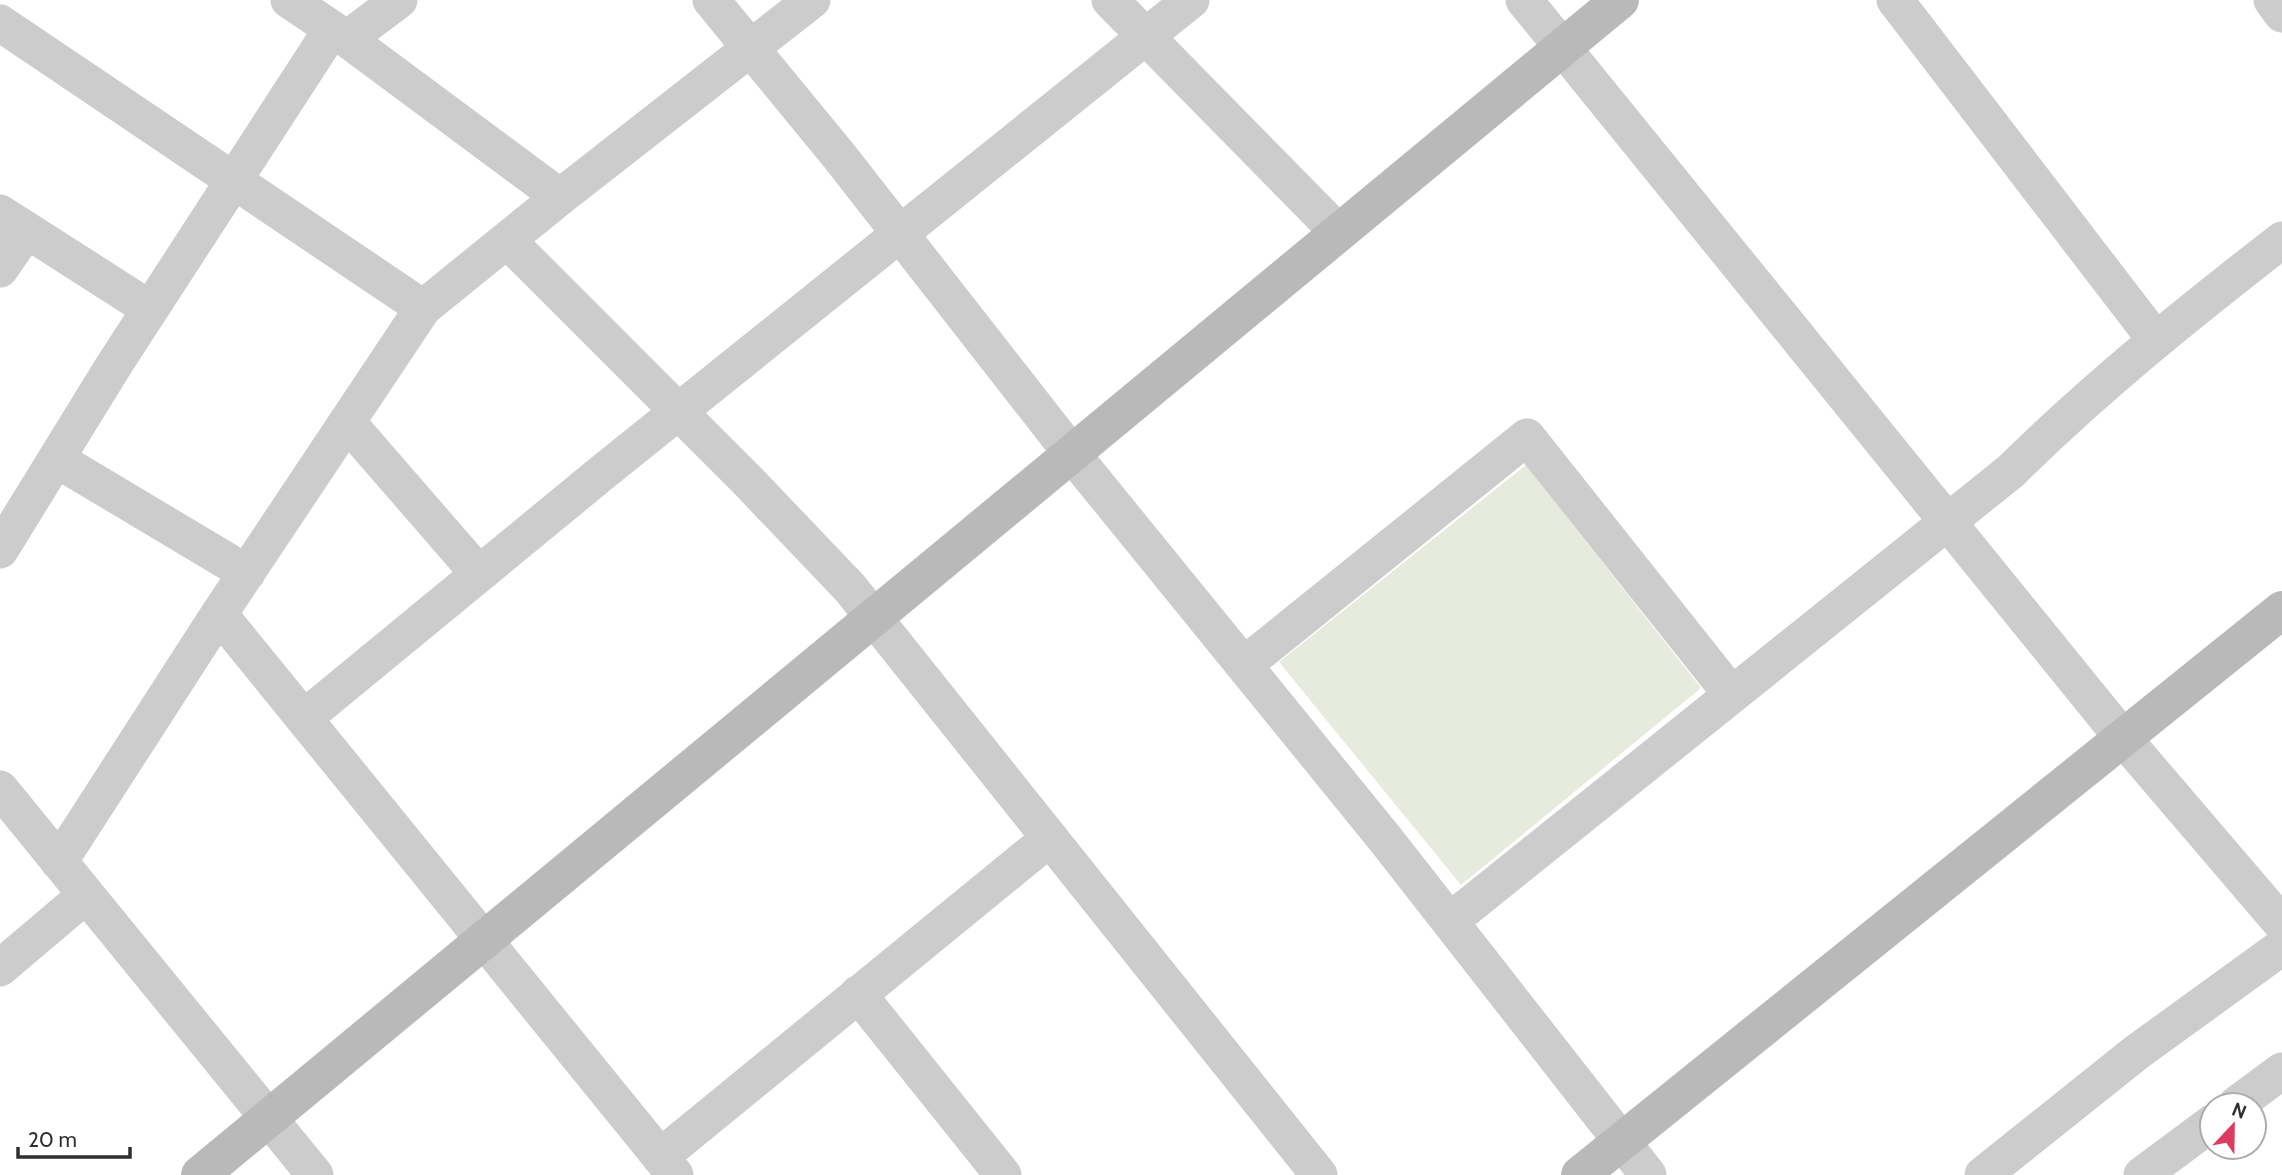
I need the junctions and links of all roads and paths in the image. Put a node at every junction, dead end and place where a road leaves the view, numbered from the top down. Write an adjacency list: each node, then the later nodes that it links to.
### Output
1 (289, 0): 13 (street)
2 (399, 0): 13 (street)
3 (711, 0): 16 (street)
4 (813, 0): 16 (street)
5 (1110, 0): 14 (street)
6 (1191, 0): 14 (street)
7 (1524, 0): 15 (street)
8 (1620, 0): 15 (street)
9 (1895, 0): 27 (street)
10 (2272, 0): 11 (street)
11 (2282, 14)
12 (0, 23): 17 (street)
13 (340, 34): 17 (street); 18 (street)
14 (1145, 37): 20 (street); 21 (street)
15 (1563, 47): 20 (street); 32 (street)
16 (751, 49): 18 (street); 21 (street)
17 (235, 179): 25 (street); 26 (street)
18 (560, 197): 22 (street)
19 (13, 222): 24 (street); 26 (street)
20 (1338, 232): 30 (street)
21 (900, 234): 28 (street); 30 (street)
22 (507, 240): 25 (street); 28 (street)
23 (2282, 240): 27 (street)
24 (0, 270)
25 (424, 308): 29 (street)
26 (150, 309): 31 (street)
27 (2155, 339): 32 (street)
28 (678, 411): 35 (street); 38 (street)
29 (347, 422): 34 (street); 35 (street)
30 (1072, 454): 38 (street); 39 (street)
31 (56, 459): 33 (street); 34 (street)
32 (1947, 523): 40 (street); 42 (street)
33 (0, 550)
34 (247, 573): 37 (street)
35 (479, 574): 41 (street)
36 (2282, 610): 42 (street)
37 (219, 614): 41 (street); 45 (street)
38 (874, 618): 44 (street); 49 (street)
39 (1244, 665): 40 (street); 47 (street)
40 (1732, 695): 47 (street)
41 (304, 718): 49 (street)
42 (2123, 738): 48 (street); 57 (street)
43 (0, 789): 45 (street)
44 (1050, 838): 52 (street); 62 (street)
45 (60, 862): 46 (street)
46 (86, 895): 51 (street); 55 (street)
47 (1450, 921): 57 (street)
48 (2282, 924)
49 (485, 940): 55 (street); 58 (street)
50 (2282, 947): 65 (street)
51 (0, 968)
52 (858, 994): 58 (street); 61 (street)
53 (2282, 1071): 54 (street)
54 (2255, 1091)
55 (269, 1118): 59 (street); 60 (street)
56 (2198, 1133): 66 (street)
57 (1621, 1141): 63 (street); 64 (street)
58 (667, 1166)
59 (200, 1175)
60 (315, 1175)
61 (1003, 1175)
62 (1319, 1175)
63 (1580, 1175)
64 (1648, 1175)
65 (1983, 1175)
66 (2141, 1175)

